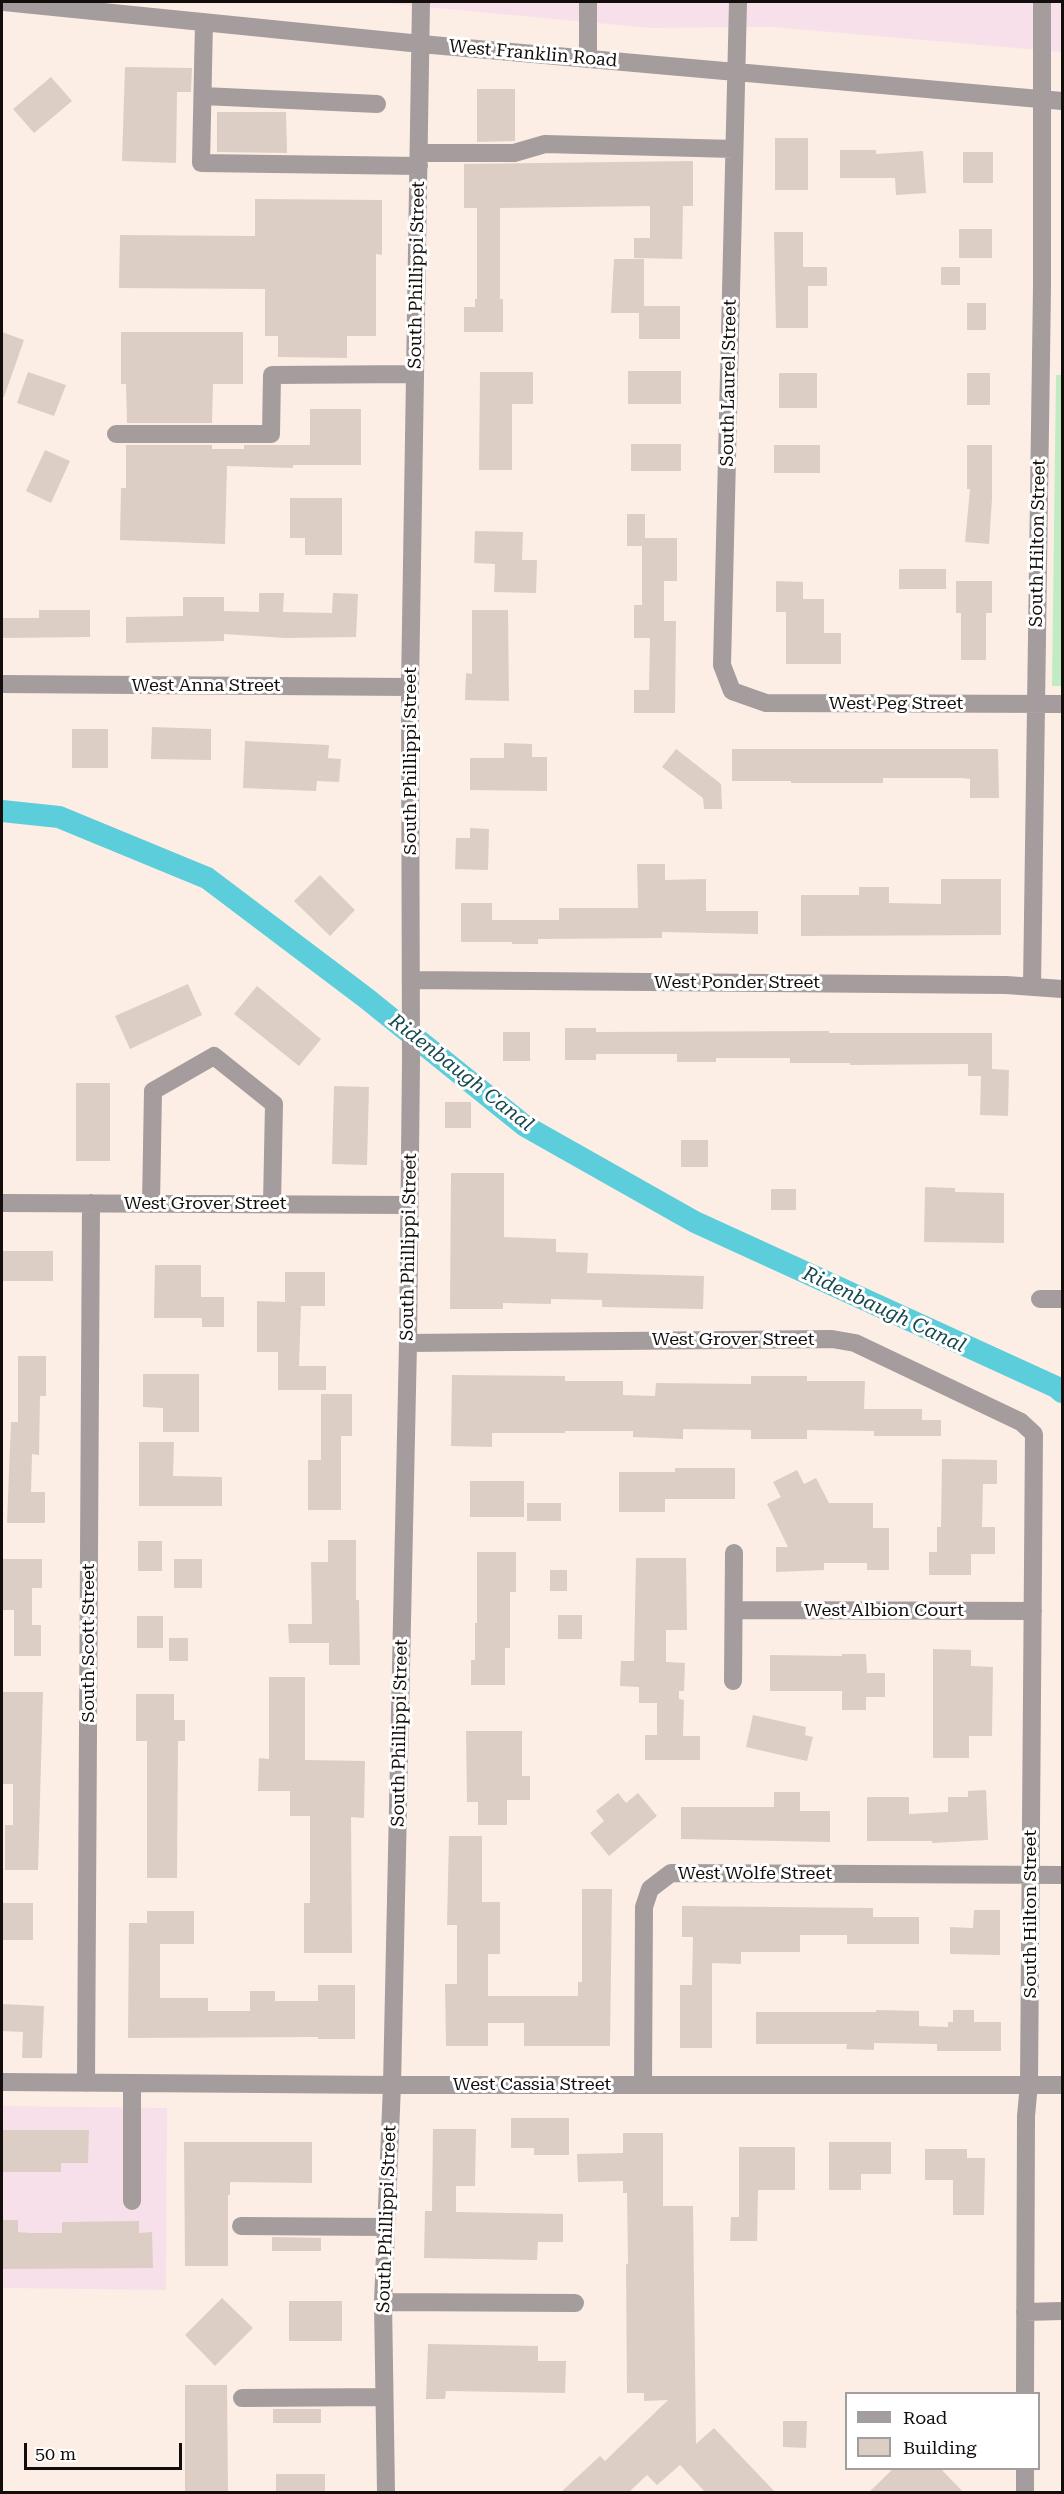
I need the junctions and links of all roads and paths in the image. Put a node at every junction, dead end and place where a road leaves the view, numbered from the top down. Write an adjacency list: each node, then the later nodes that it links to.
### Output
1 (4, 2): 6 (street, West Franklin Road)
2 (421, 2): 7 (street, South Phillippi Street)
3 (588, 2): 8 (street)
4 (738, 2): 9 (street, South Laurel Street)
5 (1042, 2): 11 (street, South Hilton Street)
6 (204, 22): 7 (street, West Franklin Road); 10 (street)
7 (421, 44): 8 (street, West Franklin Road); 15 (street, South Phillippi Street)
8 (588, 59): 9 (street, West Franklin Road)
9 (736, 72): 11 (street, West Franklin Road); 14 (street, South Laurel Street)
10 (203, 96): 13 (street); 15 (street)
11 (1043, 99): 12 (street, West Franklin Road); 21 (street, South Hilton Street)
12 (1062, 101)
13 (377, 104)
14 (734, 149): 15 (street); 20 (street, South Laurel Street)
15 (419, 160): 16 (street, South Phillippi Street)
16 (415, 374): 17 (street); 19 (street, South Phillippi Street)
17 (116, 434)
18 (2, 684): 19 (street, West Anna Street)
19 (410, 687): 23 (street, South Phillippi Street)
20 (732, 691): 21 (street, West Peg Street)
21 (1035, 704): 22 (street, West Peg Street); 24 (street, South Hilton Street)
22 (1062, 704)
23 (411, 980): 24 (street, West Ponder Street); 30 (street, South Phillippi Street)
24 (1032, 987): 25 (street, West Ponder Street)
25 (1062, 989)
26 (2, 1203): 27 (street, West Grover Street)
27 (91, 1203): 28 (street, West Grover Street); 42 (street, South Scott Street)
28 (151, 1204): 29 (street, West Grover Street); 29 (street)
29 (272, 1204): 30 (street, West Grover Street)
30 (409, 1205): 33 (street, South Phillippi Street)
31 (1040, 1299): 32 (street)
32 (1062, 1299)
33 (408, 1343): 34 (street, West Grover Street); 45 (street, South Phillippi Street)
34 (1034, 1434): 37 (street, South Hilton Street)
35 (734, 1553): 36 (street)
36 (735, 1610): 37 (street, West Albion Court); 38 (street)
37 (1033, 1611): 39 (street, South Hilton Street)
38 (733, 1681)
39 (1031, 1875): 40 (street, West Wolfe Street); 44 (street, South Hilton Street); 46 (street, West Wolfe Street)
40 (1062, 1875)
41 (2, 2082): 42 (street, West Cassia Street)
42 (87, 2083): 43 (street, West Cassia Street)
43 (132, 2083): 45 (street, West Cassia Street); 48 (street)
44 (1029, 2084): 46 (street, West Cassia Street); 47 (street, West Cassia Street); 54 (street, South Hilton Street)
45 (392, 2085): 46 (street, West Cassia Street); 50 (street, South Phillippi Street)
46 (643, 2085)
47 (1062, 2085)
48 (132, 2201)
49 (241, 2226): 50 (street)
50 (386, 2227): 51 (street, South Phillippi Street)
51 (383, 2302): 52 (street); 56 (street, South Phillippi Street)
52 (575, 2303)
53 (1062, 2311): 54 (street)
54 (1025, 2312): 55 (street, South Hilton Street)
55 (1025, 2392)
56 (384, 2397): 57 (street); 59 (street, South Phillippi Street)
57 (242, 2398)
58 (1025, 2470): 60 (street)
59 (386, 2493)
60 (1025, 2493)

